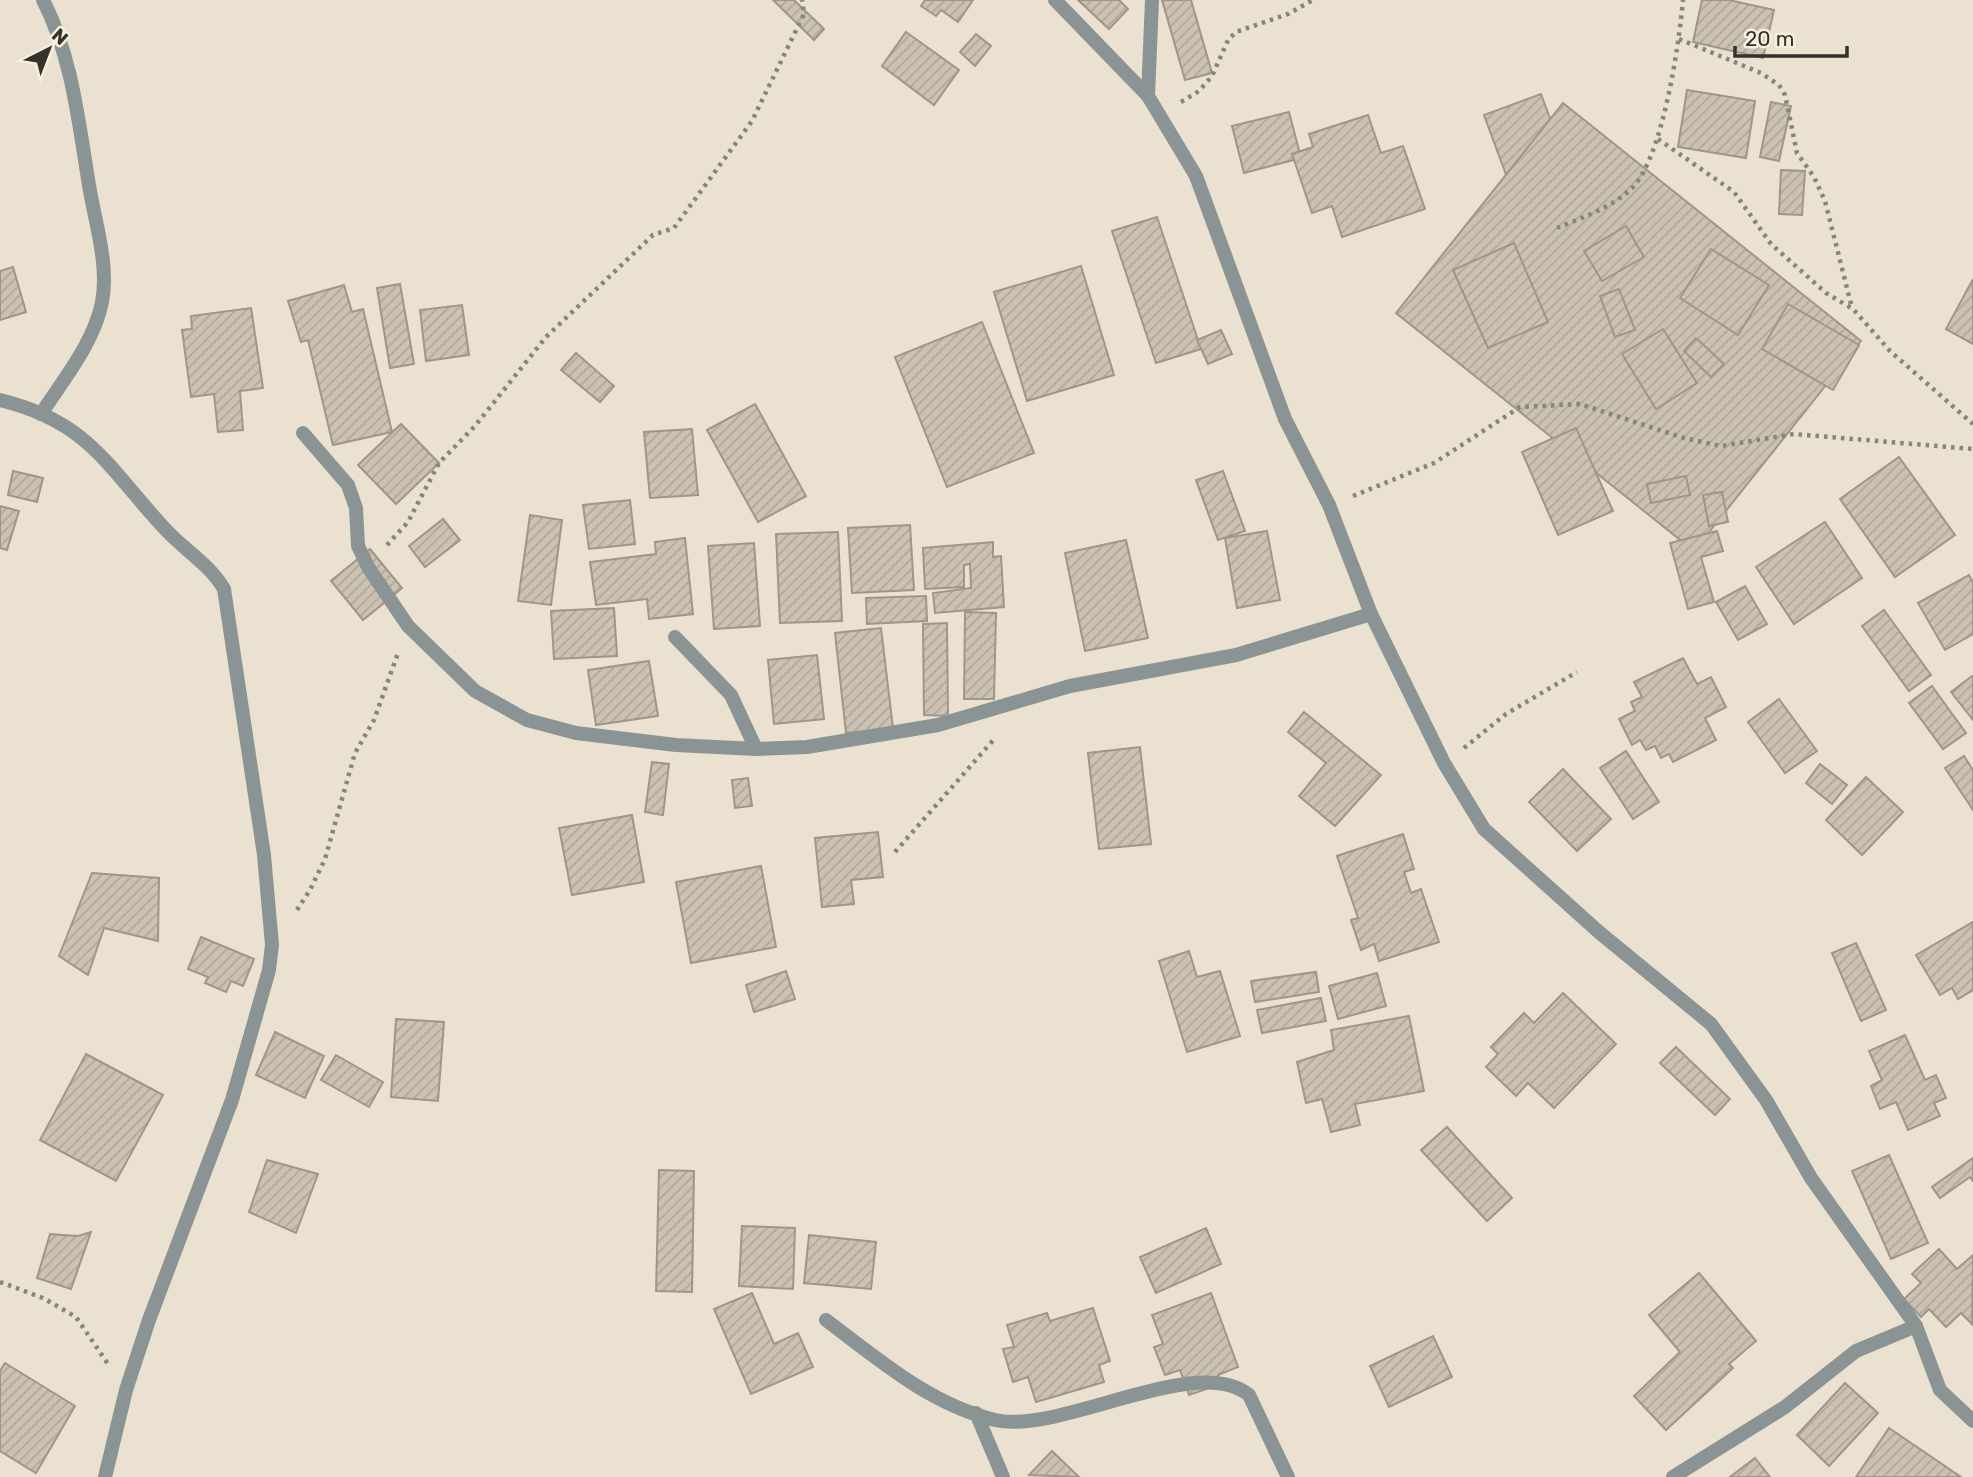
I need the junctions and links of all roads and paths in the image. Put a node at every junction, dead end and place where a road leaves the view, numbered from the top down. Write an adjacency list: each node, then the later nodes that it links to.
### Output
1 (43, 0): 14 (street)
2 (802, 0): 21 (path)
3 (1055, 0): 8 (street)
4 (1152, 0): 8 (street)
5 (1313, 0): 9 (path)
6 (1682, 0): 7 (path)
7 (1679, 39): 10 (path); 12 (path)
8 (1148, 96): 9 (street)
9 (1160, 115): 20 (street)
10 (1658, 139): 11 (path); 12 (path)
11 (1557, 228)
12 (1853, 309): 16 (path)
13 (0, 400): 14 (street)
14 (41, 414): 30 (street)
15 (1973, 414): 16 (path)
16 (1965, 416): 17 (path)
17 (1973, 424)
18 (303, 433): 21 (street)
19 (1973, 449): 20 (path)
20 (1329, 505): 22 (street)
21 (368, 567): 23 (street)
22 (1371, 614): 27 (street); 28 (street)
23 (408, 625): 27 (street); 30 (path)
24 (675, 637): 27 (street)
25 (1577, 672): 28 (path)
26 (998, 734): 29 (path)
27 (755, 749)
28 (1444, 763): 33 (street)
29 (895, 852)
30 (272, 945): 34 (street)
31 (0, 1282): 34 (path)
32 (826, 1320): 35 (street)
33 (1916, 1326): 36 (street); 40 (street)
34 (126, 1390): 37 (street)
35 (976, 1413): 38 (street); 39 (street)
36 (1973, 1421)
37 (105, 1477)
38 (1003, 1477)
39 (1288, 1477)
40 (1673, 1477)

